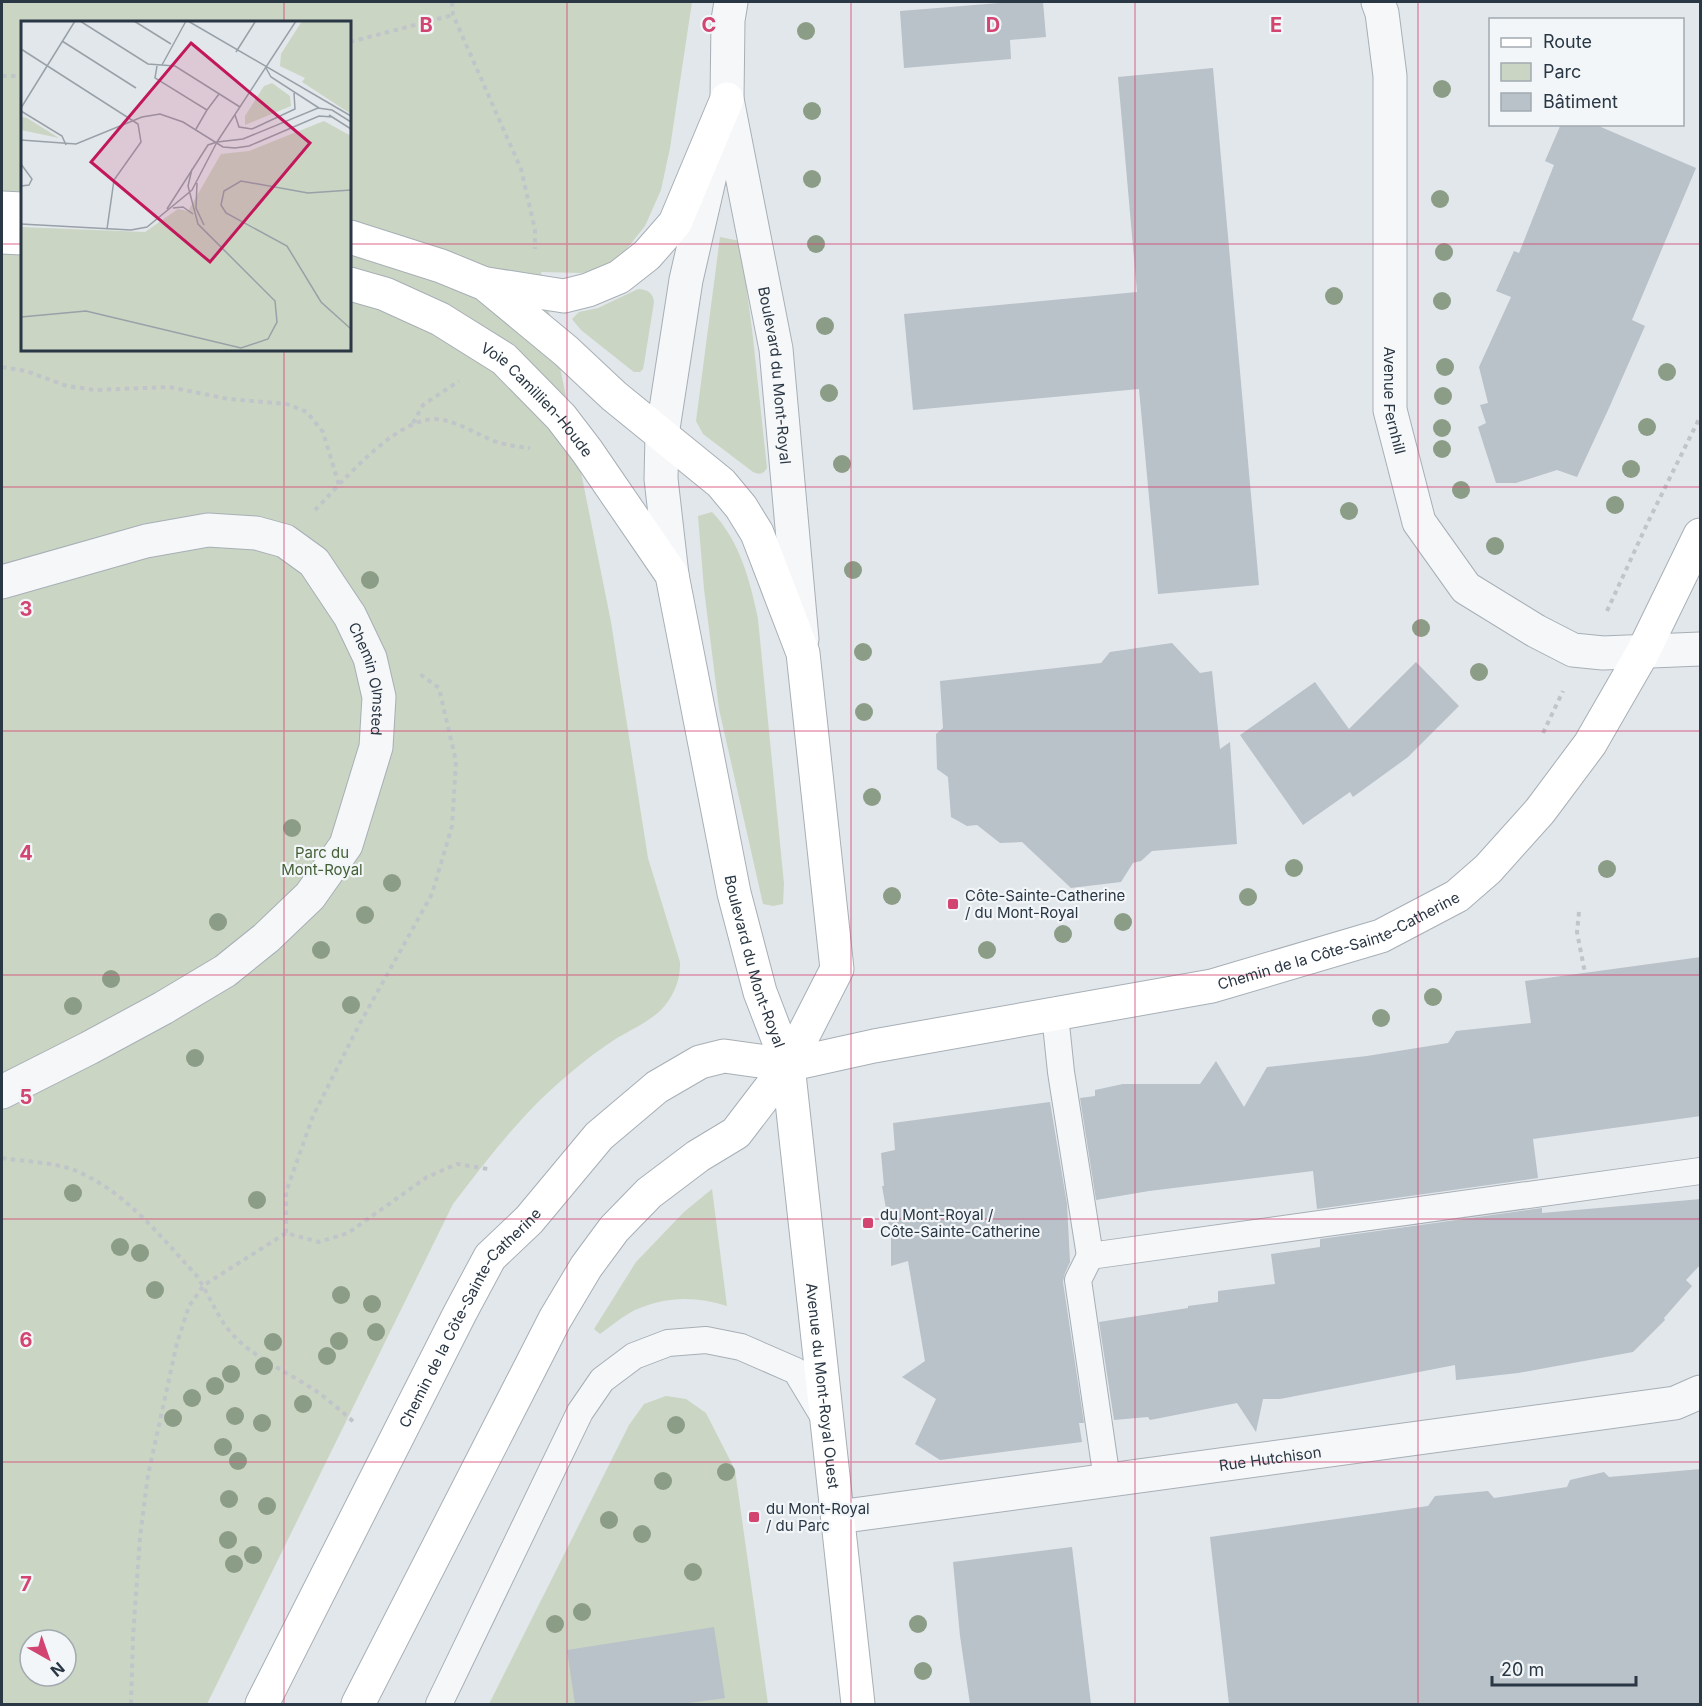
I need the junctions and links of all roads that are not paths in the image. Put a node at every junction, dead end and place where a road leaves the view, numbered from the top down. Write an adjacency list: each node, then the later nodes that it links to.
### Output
1 (731, 2): 3 (street, Boulevard du Mont-Royal)
2 (1378, 2): 16 (street, Avenue Fernhill)
3 (727, 99): 10 (main road); 11 (street, Boulevard du Mont-Royal); 17 (street, Boulevard du Mont-Royal)
4 (2, 208): 5 (main road)
5 (21, 209)
6 (2, 237): 8 (main road)
7 (351, 237): 10 (main road)
8 (21, 238)
9 (351, 284): 13 (main road, Voie Camillien-Houde)
10 (485, 284): 11 (main road)
11 (662, 435): 13 (street, Boulevard du Mont-Royal); 17 (main road, Boulevard du Mont-Royal)
12 (1701, 535): 16 (main road, Chemin de la Côte-Sainte-Catherine)
13 (672, 575): 19 (main road, Boulevard du Mont-Royal)
14 (2, 582): 20 (street, Chemin Olmsted)
15 (1701, 649): 16 (street, Avenue Fernhill)
16 (1643, 652): 18 (main road, Chemin de la Côte-Sainte-Catherine)
17 (803, 653): 19 (main road, Boulevard du Mont-Royal)
18 (1055, 1015): 19 (main road, Chemin de la Côte-Sainte-Catherine); 22 (lane)
19 (788, 1065): 24 (main road, Avenue du Mont-Royal Ouest); 27 (main road, Chemin de la Côte-Sainte-Catherine); 28 (main road)
20 (2, 1092)
21 (1701, 1171): 22 (lane)
22 (1090, 1256): 25 (lane)
23 (1701, 1392): 25 (street, Rue Hutchison)
24 (827, 1423): 26 (main road, Avenue du Mont-Royal Ouest); 29 (lane)
25 (1107, 1480): 26 (street, Rue Hutchison)
26 (838, 1517): 30 (main road, Avenue du Mont-Royal Ouest)
27 (262, 1704)
28 (358, 1704)
29 (440, 1704)
30 (858, 1704)

